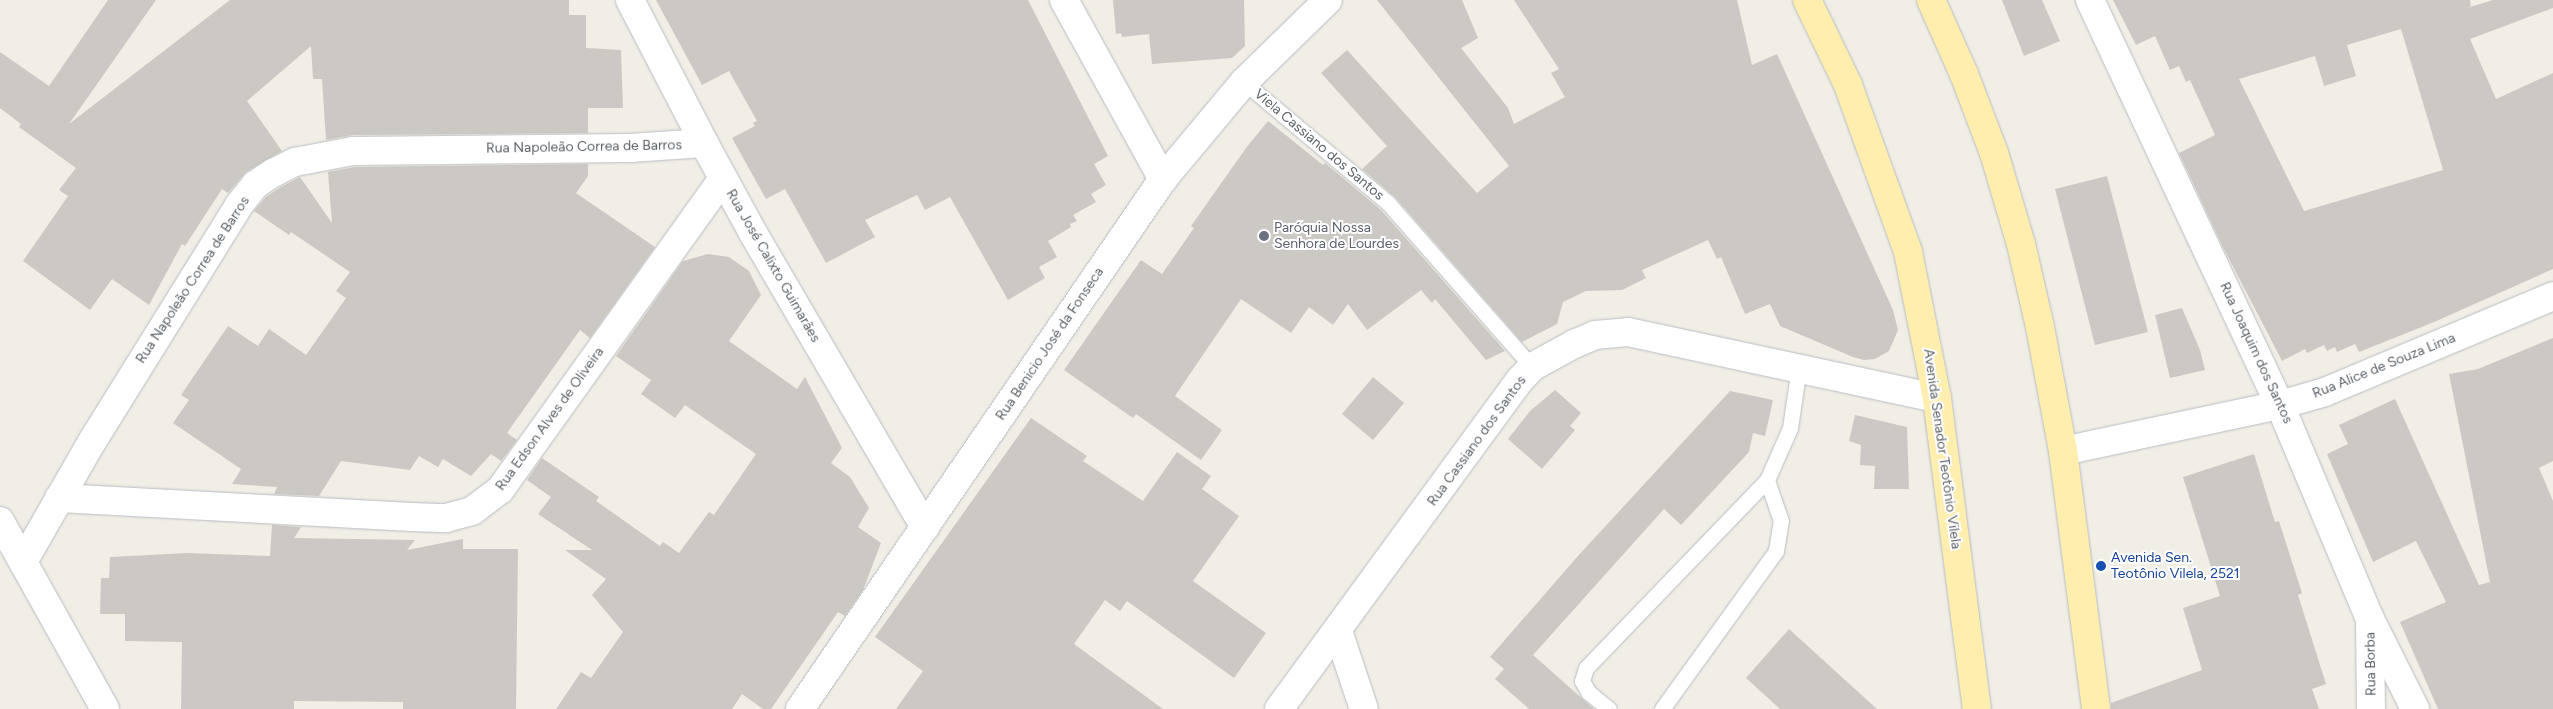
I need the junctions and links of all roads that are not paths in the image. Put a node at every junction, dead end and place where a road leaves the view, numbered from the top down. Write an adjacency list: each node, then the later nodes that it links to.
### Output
1 (630, 0): 8 (street, Rua José Calixto Guimarães)
2 (1064, 0): 10 (street)
3 (1328, 0): 7 (street, Rua Benicio José da Fonseca)
4 (1807, 0): 14 (main road, Avenida Senador Teotônio Vilela)
5 (1931, 0): 16 (main road)
6 (2090, 0): 15 (street, Rua Joaquim dos Santos)
7 (1244, 82): 10 (street, Rua Benicio José da Fonseca); 12 (lane, Viela Cassiano dos Santos)
8 (704, 144): 9 (street, Rua José Calixto Guimarães); 18 (street, Rua Napoleão Correa de Barros)
9 (723, 179): 18 (street, Rua Edson Alves de Oliveira); 20 (street, Rua José Calixto Guimarães)
10 (1163, 179): 20 (street, Rua Benicio José da Fonseca)
11 (2553, 296): 15 (street, Rua Alice de Souza Lima)
12 (1532, 367): 13 (street, Rua Cassiano dos Santos); 23 (street, Rua Cassiano dos Santos)
13 (1800, 367): 14 (street, Rua Cassiano dos Santos); 17 (lane)
14 (1937, 398): 30 (main road, Avenida Senador Teotônio Vilela)
15 (2280, 405): 16 (street, Rua Alice de Souza Lima); 22 (street, Rua Joaquim dos Santos)
16 (2062, 451): 31 (main road)
17 (1767, 480): 28 (lane); 29 (lane)
18 (59, 498): 21 (street, Rua Napoleão Correa de Barros)
19 (0, 521): 21 (street)
20 (925, 527): 25 (street, Rua Benicio José da Fonseca)
21 (23, 562): 24 (street)
22 (2370, 620): 32 (street, Rua Borba); 33 (street, Rua Joaquim dos Santos)
23 (1338, 631): 26 (street, Rua Cassiano dos Santos); 27 (street)
24 (105, 709)
25 (800, 709)
26 (1280, 709)
27 (1364, 709)
28 (1609, 709)
29 (1662, 709)
30 (1977, 709)
31 (2096, 709)
32 (2371, 709)
33 (2416, 709)

